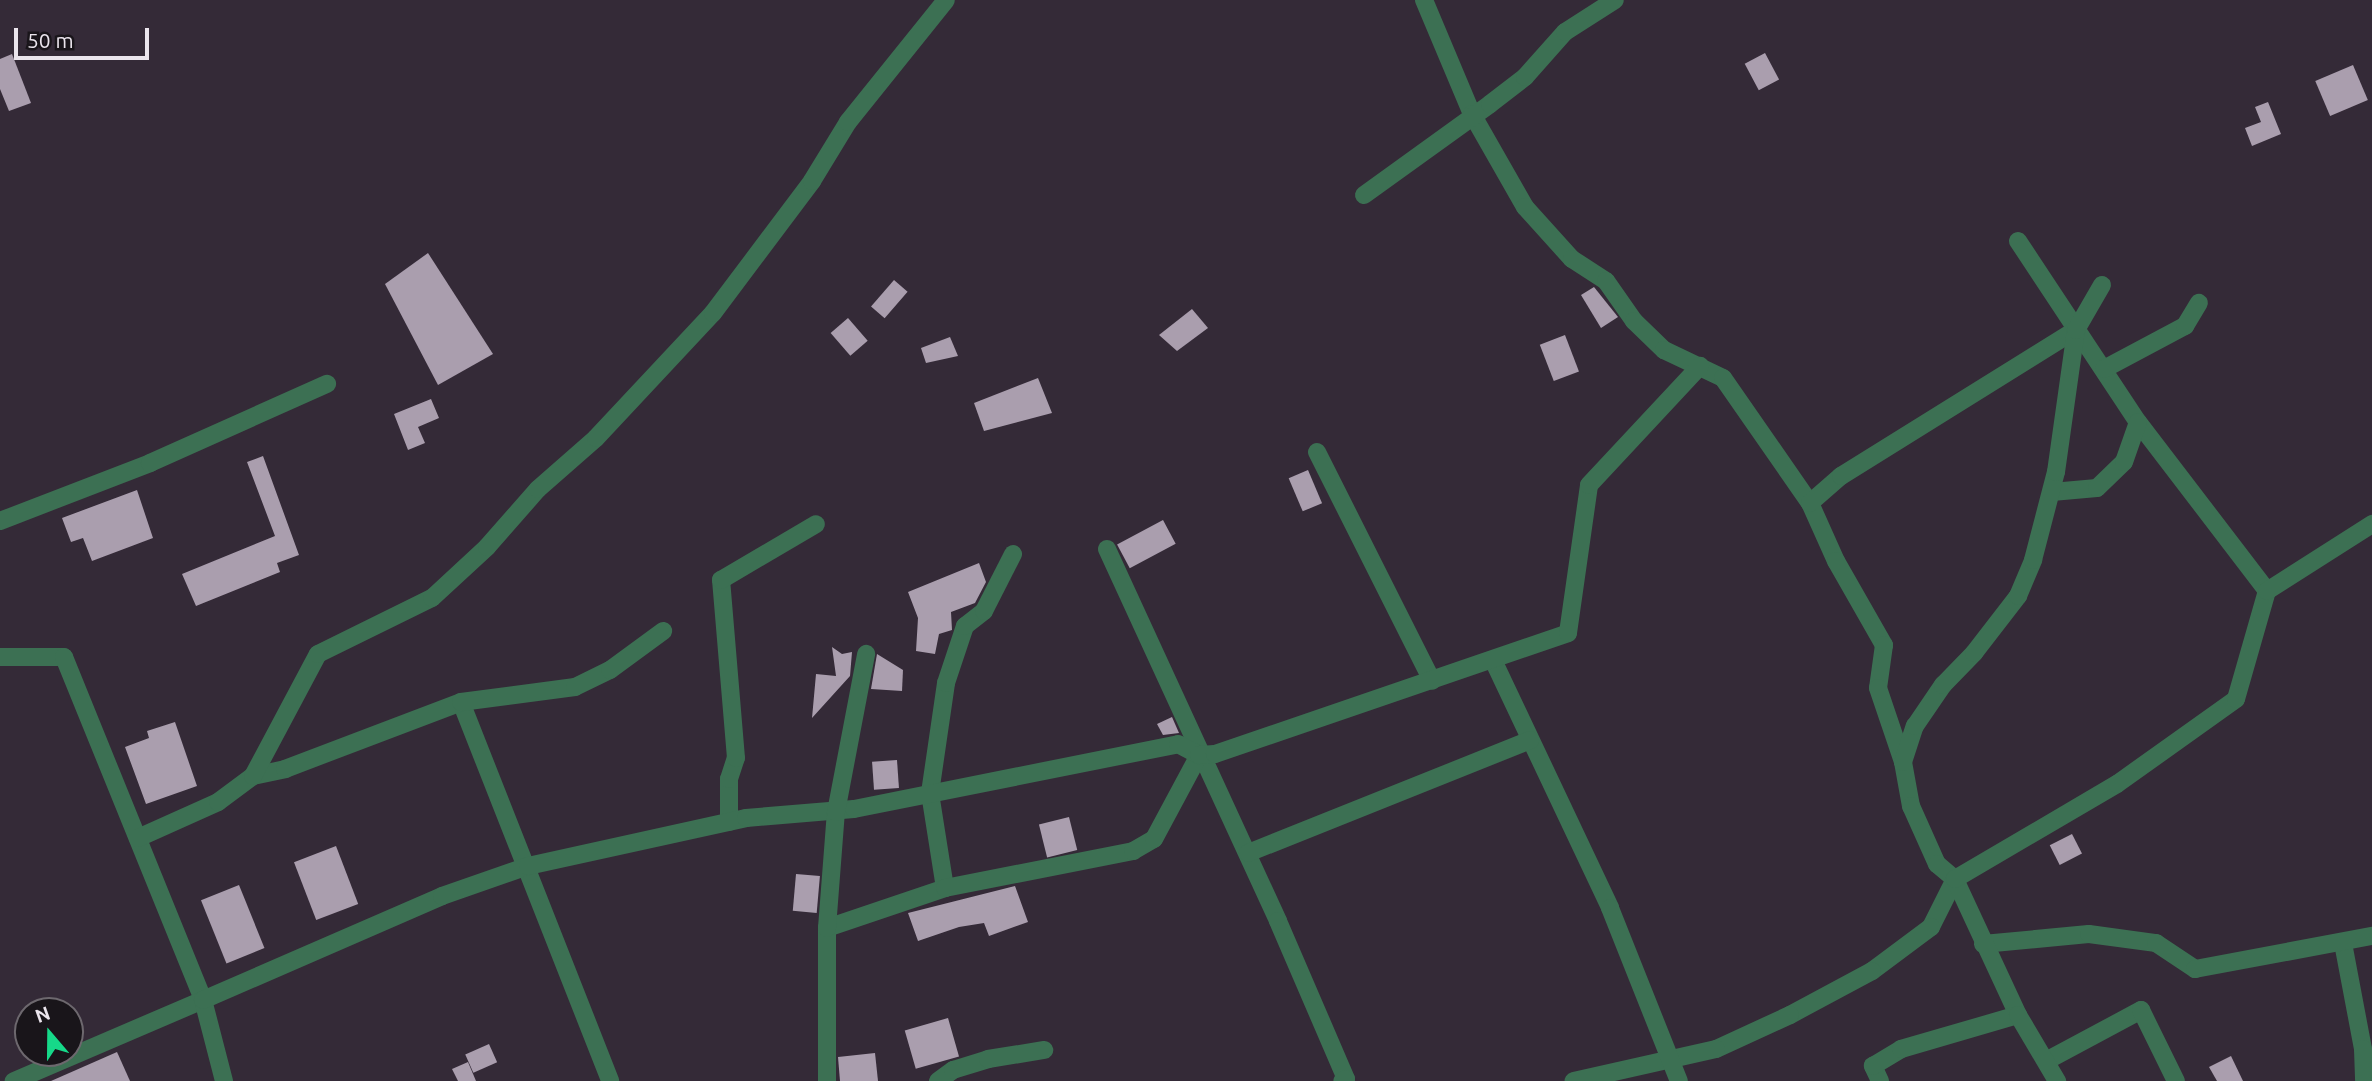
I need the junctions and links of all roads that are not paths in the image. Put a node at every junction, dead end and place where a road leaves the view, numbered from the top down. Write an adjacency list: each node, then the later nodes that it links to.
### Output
1 (946, 0): 32 (street)
2 (1424, 0): 4 (street)
3 (1615, 0): 4 (street)
4 (1472, 114): 5 (street); 10 (street)
5 (1364, 195)
6 (2018, 241): 9 (street)
7 (2102, 285): 9 (street)
8 (2199, 303): 11 (street)
9 (2076, 330): 11 (street); 15 (street); 16 (street)
10 (1700, 366): 16 (street); 26 (street)
11 (2104, 369): 13 (street)
12 (327, 384): 17 (street)
13 (2138, 422): 15 (street); 22 (street)
14 (1317, 452): 27 (street)
15 (2052, 492): 31 (street)
16 (1810, 503): 31 (street)
17 (2, 514)
18 (816, 524): 35 (street)
19 (2372, 524): 22 (street)
20 (1107, 549): 30 (street)
21 (1013, 554): 33 (street)
22 (2267, 591): 39 (street)
23 (663, 631): 28 (street)
24 (866, 654): 34 (street)
25 (0, 657): 36 (street)
26 (1493, 660): 27 (street); 29 (street)
27 (1432, 681): 30 (street)
28 (461, 702): 32 (street); 38 (street)
29 (1530, 740): 37 (street); 48 (street)
30 (1199, 755): 33 (street); 37 (street); 40 (street)
31 (1903, 762): 39 (street)
32 (253, 776): 36 (street)
33 (930, 793): 34 (street); 40 (street)
34 (836, 812): 35 (street); 41 (street)
35 (729, 822): 38 (street)
36 (138, 838): 45 (street)
37 (1248, 853): 55 (street)
38 (528, 866): 45 (street); 52 (street)
39 (1955, 879): 44 (street); 48 (street)
40 (945, 888): 41 (street)
41 (827, 928): 53 (street)
42 (2372, 936): 43 (street)
43 (2343, 943): 44 (street); 61 (street)
44 (1983, 944): 46 (street)
45 (203, 1000): 50 (street); 51 (street)
46 (2018, 1014): 49 (street); 58 (street)
47 (1044, 1050): 54 (street)
48 (1669, 1060): 56 (street); 57 (street)
49 (2046, 1060): 59 (street); 60 (street)
50 (14, 1081)
51 (224, 1081)
52 (610, 1081)
53 (827, 1081)
54 (939, 1081)
55 (1342, 1081)
56 (1574, 1081)
57 (1679, 1081)
58 (1880, 1081)
59 (2057, 1081)
60 (2176, 1081)
61 (2364, 1081)

